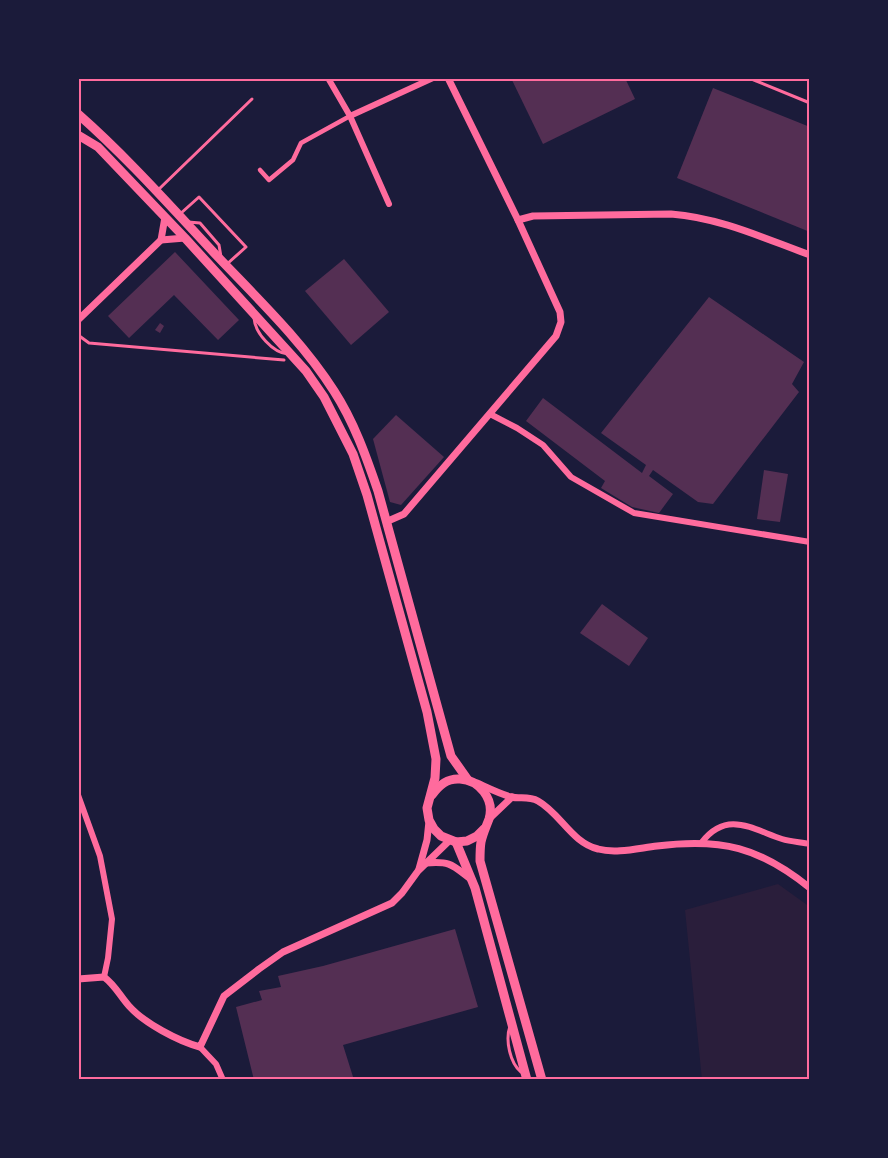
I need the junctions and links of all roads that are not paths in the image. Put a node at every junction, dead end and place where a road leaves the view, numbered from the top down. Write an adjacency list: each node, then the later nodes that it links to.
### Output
1 (328, 78): 8 (street)
2 (433, 78): 8 (street)
3 (448, 78): 15 (street)
4 (749, 78): 6 (lane)
5 (252, 99): 11 (lane)
6 (810, 103)
7 (78, 114): 11 (main road)
8 (350, 116): 10 (street); 12 (street)
9 (78, 135): 13 (main road)
10 (260, 170)
11 (157, 191): 14 (main road)
12 (389, 204)
13 (165, 217): 16 (main road); 17 (street)
14 (182, 219): 19 (main road); 19 (lane)
15 (518, 220): 18 (street); 23 (street)
16 (185, 238): 17 (street); 22 (main road)
17 (161, 240): 20 (street)
18 (810, 255)
19 (223, 262): 24 (main road)
20 (78, 320)
21 (78, 335): 22 (lane)
22 (288, 357): 28 (main road)
23 (490, 414): 24 (street); 25 (street)
24 (388, 521): 26 (main road)
25 (810, 542)
26 (470, 781): 28 (main road); 29 (street); 30 (main road)
27 (78, 795): 40 (street)
28 (430, 796): 31 (main road)
29 (512, 797): 30 (street); 34 (street)
30 (489, 819): 32 (main road)
31 (429, 820): 33 (main road); 37 (street)
32 (484, 829): 33 (main road); 45 (main road)
33 (453, 841): 36 (street); 38 (main road)
34 (702, 842): 35 (street); 39 (street)
35 (810, 844)
36 (426, 863): 37 (street); 38 (street)
37 (418, 871): 42 (street)
38 (472, 880): 43 (main road)
39 (810, 888)
40 (104, 977): 41 (street); 42 (street)
41 (78, 979)
42 (200, 1047): 44 (street)
43 (526, 1077)
44 (223, 1080)
45 (542, 1080)

